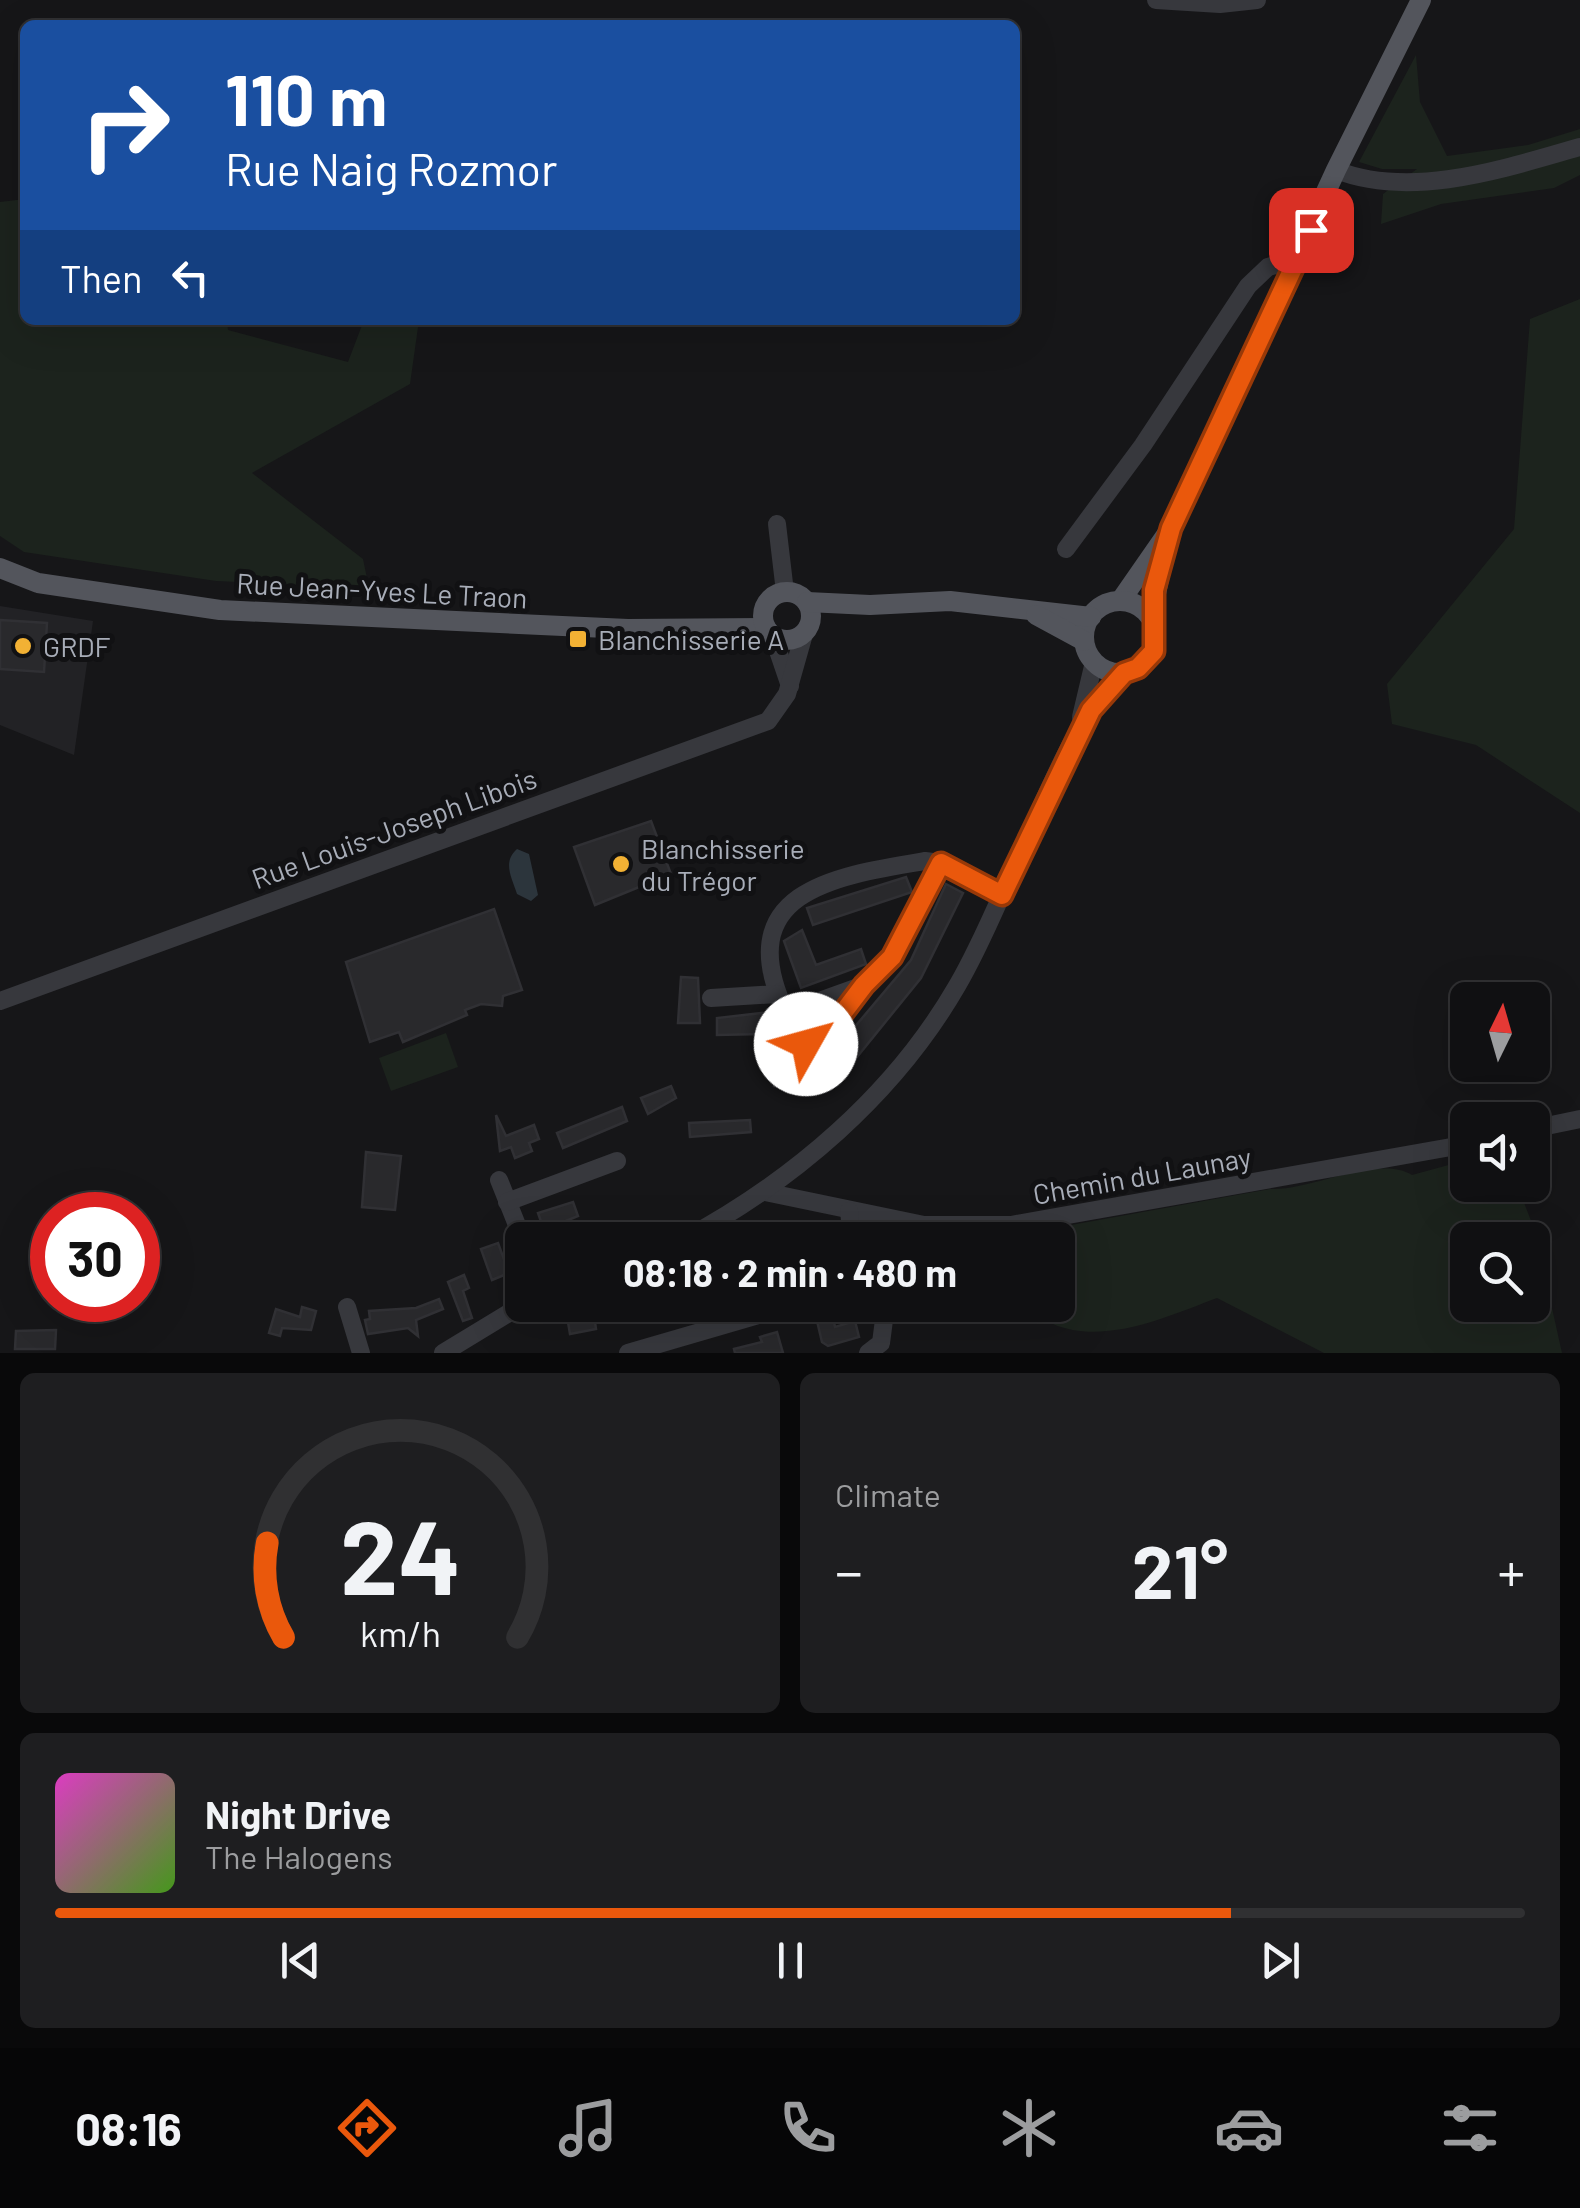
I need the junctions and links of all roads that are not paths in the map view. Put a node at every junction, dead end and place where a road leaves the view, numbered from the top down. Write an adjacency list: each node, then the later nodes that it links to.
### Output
1 (1156, 0): 2 (street)
2 (1257, 0)
3 (1421, 0): 5 (main road)
4 (1580, 147): 5 (street)
5 (1336, 170): 6 (main road)
6 (1298, 259): 8 (main road); 9 (street)
7 (778, 524): 13 (street)
8 (1171, 528): 14 (main road); 19 (main road)
9 (1066, 549)
10 (0, 568): 11 (main road, Rue Jean-Yves Le Traon)
11 (38, 583): 12 (main road); 20 (main road, Rue Jean-Yves Le Traon)
12 (0, 584)
13 (784, 592): 15 (main road); 20 (main road)
14 (1120, 600): 18 (main road); 19 (main road)
15 (807, 602): 16 (main road); 21 (main road)
16 (870, 606): 17 (main road); 21 (main road, Rue Jean-Yves Le Traon)
17 (1025, 610): 18 (main road); 22 (main road)
18 (1091, 616): 22 (main road)
19 (1151, 618): 24 (main road)
20 (768, 624): 21 (main road, Rue Jean-Yves Le Traon); 25 (street)
21 (807, 629): 25 (street, Rue Louis-Joseph Libois)
22 (1084, 641): 23 (main road)
23 (1094, 662): 24 (main road); 26 (street)
24 (1124, 673): 26 (street)
25 (790, 686): 32 (street, Rue Louis-Joseph Libois)
26 (1075, 737): 28 (street)
27 (941, 863): 28 (street); 29 (street); 30 (street)
28 (1002, 895): 38 (street)
29 (864, 985): 33 (street); 33 (street)
30 (777, 994): 31 (street); 33 (street)
31 (711, 998)
32 (0, 1001)
33 (786, 1014)
34 (1580, 1119): 35 (street)
35 (1550, 1126)
36 (1450, 1147): 43 (street, Chemin du Launay)
37 (617, 1161): 41 (street)
38 (794, 1170): 40 (street); 42 (street)
39 (499, 1180): 41 (street)
40 (765, 1192): 42 (street, Chemin du Launay); 45 (street)
41 (507, 1202): 44 (street)
42 (824, 1206): 43 (street, Chemin du Launay)
43 (848, 1211): 46 (street)
44 (515, 1222)
45 (713, 1222)
46 (850, 1222)
47 (346, 1307): 51 (street)
48 (505, 1315): 52 (street)
49 (735, 1322): 53 (street)
50 (884, 1322): 54 (street)
51 (361, 1353)
52 (443, 1353)
53 (628, 1353)
54 (868, 1353)

